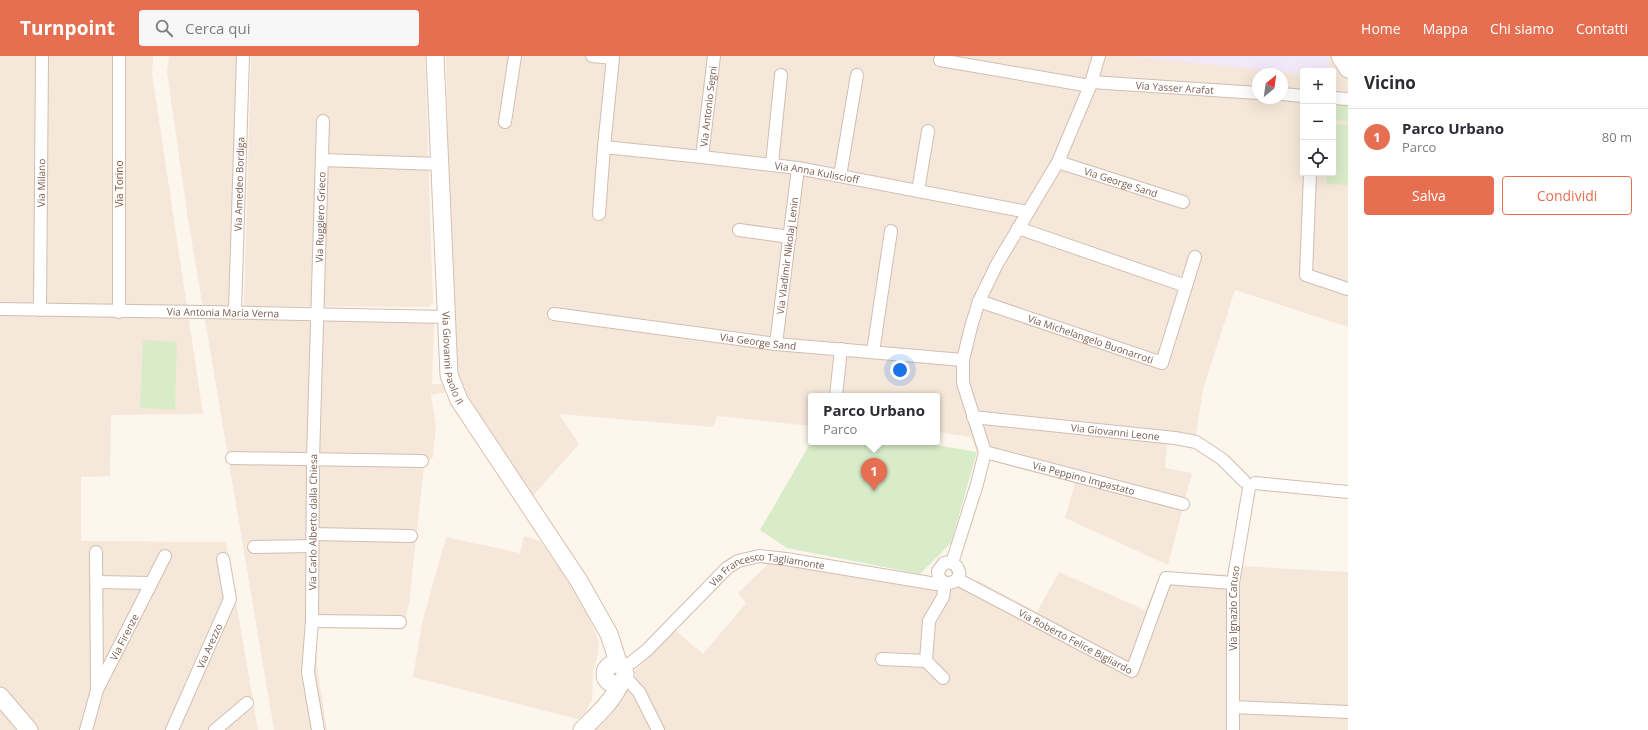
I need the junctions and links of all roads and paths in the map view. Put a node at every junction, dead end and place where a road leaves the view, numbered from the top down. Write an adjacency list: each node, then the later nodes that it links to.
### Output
1 (42, 56): 46 (street, Via Milano)
2 (119, 56): 48 (street, Via Torino)
3 (243, 56): 47 (street, Via Amedeo Bordiga)
4 (435, 56): 28 (street, Via Giovanni Paolo II)
5 (515, 56): 22 (street)
6 (592, 56): 10 (street)
7 (714, 56): 25 (street, Via Antonio Segni)
8 (1099, 56): 15 (street)
9 (1340, 56): 12 (street)
10 (614, 57): 24 (street)
11 (940, 60): 15 (street, Via Yasser Arafat)
12 (1348, 68)
13 (857, 74): 31 (street)
14 (781, 75): 29 (street)
15 (1090, 84): 16 (street, Via Yasser Arafat); 27 (street)
16 (1252, 93)
17 (1288, 95): 18 (street)
18 (1300, 96)
19 (1336, 98): 20 (street)
20 (1348, 99)
21 (323, 121): 26 (street, Via Ruggiero Grieco)
22 (506, 122)
23 (928, 131): 33 (street)
24 (604, 147): 25 (street, Via Anna Kuliscioff); 36 (street)
25 (702, 157): 29 (street, Via Anna Kuliscioff)
26 (322, 160): 28 (street); 49 (street, Via Ruggiero Grieco)
27 (1058, 162): 34 (street, Via George Sand); 35 (street)
28 (439, 164): 51 (street, Via Giovanni Paolo II)
29 (772, 164): 30 (street, Via Anna Kuliscioff)
30 (798, 168): 31 (street, Via Anna Kuliscioff); 40 (street, Via Vladimir Nikolaj Lenin)
31 (840, 176): 33 (street, Via Anna Kuliscioff)
32 (1310, 176): 43 (street)
33 (918, 191): 35 (street, Via Anna Kuliscioff)
34 (1183, 202)
35 (1028, 212): 37 (street)
36 (599, 214)
37 (1018, 228): 42 (street); 44 (street)
38 (739, 230): 40 (street)
39 (891, 231): 54 (street)
40 (790, 237): 52 (street, Via Vladimir Nikolaj Lenin)
41 (1195, 257): 42 (street)
42 (1186, 286): 44 (street, Via Michelangelo Buonarroti)
43 (1348, 289)
44 (979, 301): 55 (street)
45 (0, 309): 46 (street, Via Antonia Maria Verna)
46 (40, 310): 48 (street, Via Antonia Maria Verna)
47 (235, 311): 48 (street, Via Antonia Maria Verna); 49 (street, Via Antonia Maria Verna)
48 (119, 312)
49 (318, 313): 51 (street, Via Antonia Maria Verna); 60 (street, Via Carlo Alberto dalla Chiesa)
50 (554, 314): 52 (street, Via George Sand)
51 (446, 317): 81 (street, Via Giovanni Paolo II)
52 (776, 344): 53 (street, Via George Sand)
53 (841, 349): 54 (street, Via George Sand); 56 (street)
54 (873, 352): 55 (street, Via George Sand)
55 (963, 360): 57 (street)
56 (836, 393)
57 (973, 417): 58 (street); 62 (street, Via Giovanni Leone)
58 (984, 452): 64 (street, Via Peppino Impastato); 71 (street)
59 (232, 458): 60 (street)
60 (313, 458): 61 (street); 66 (street, Via Carlo Alberto dalla Chiesa)
61 (422, 461)
62 (1249, 484): 63 (street); 75 (street, Via Ignazio Caruso)
63 (1348, 492)
64 (1183, 504)
65 (411, 536): 66 (street)
66 (312, 540): 67 (street); 77 (street, Via Carlo Alberto dalla Chiesa)
67 (254, 547)
68 (96, 552): 73 (street, Via Firenze)
69 (165, 556): 76 (street, Via Firenze)
70 (223, 559): 91 (street, Via Arezzo)
71 (952, 563): 72 (street); 74 (street)
72 (957, 579): 74 (street); 75 (street, Via Roberto Felice Bigliardo)
73 (97, 582): 76 (street); 83 (street, Via Firenze)
74 (945, 583): 80 (street); 81 (street, Via Francesco Tagliamonte)
75 (1233, 583): 86 (street, Via Ignazio Caruso)
76 (151, 584): 83 (street, Via Firenze)
77 (312, 621): 78 (street); 93 (street, Via Carlo Alberto dalla Chiesa)
78 (400, 622)
79 (882, 659): 80 (street)
80 (926, 661): 82 (street)
81 (616, 672): 88 (street); 94 (street)
82 (943, 678)
83 (97, 690): 90 (street, Via Firenze)
84 (0, 696): 89 (street)
85 (247, 703): 92 (street)
86 (1233, 707): 87 (street); 95 (street, Via Ignazio Caruso)
87 (1348, 712)
88 (586, 725)
89 (28, 730)
90 (86, 730)
91 (172, 730)
92 (215, 730)
93 (318, 730)
94 (658, 730)
95 (1233, 730)

